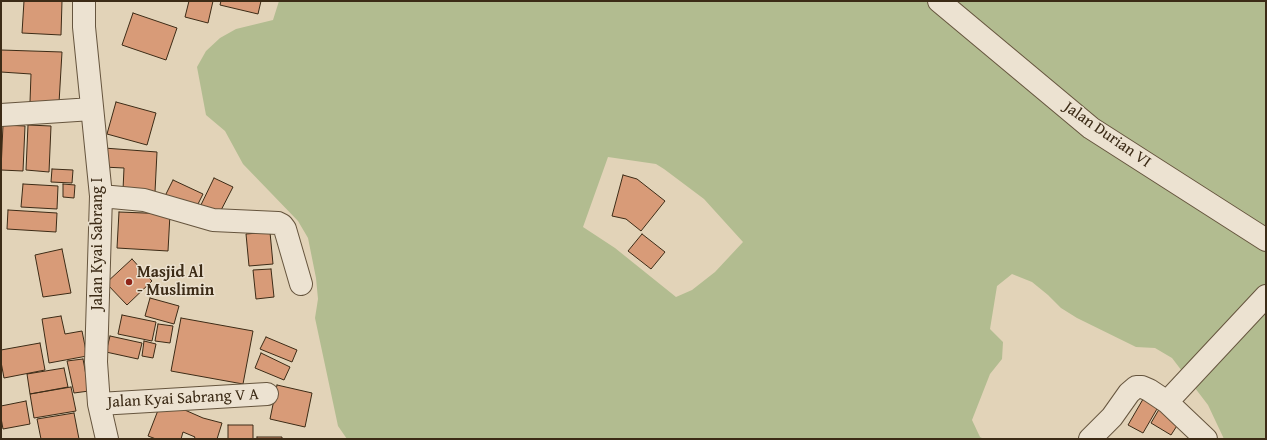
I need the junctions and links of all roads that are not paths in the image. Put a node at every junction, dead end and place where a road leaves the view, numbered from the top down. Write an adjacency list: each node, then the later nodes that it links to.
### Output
1 (84, 1): 3 (street, Jalan Kyai Sabrang I)
2 (939, 1): 6 (street, Jalan Durian VI)
3 (92, 109): 4 (street); 5 (street, Jalan Kyai Sabrang I)
4 (1, 115)
5 (101, 196): 7 (street); 11 (street, Jalan Kyai Sabrang I)
6 (1266, 240)
7 (301, 284)
8 (1266, 296): 10 (street)
9 (267, 394): 11 (street, Jalan Kyai Sabrang V A)
10 (1167, 402): 13 (street); 14 (street)
11 (99, 404): 12 (street, Jalan Kyai Sabrang I)
12 (107, 439)
13 (1090, 439)
14 (1206, 439)

